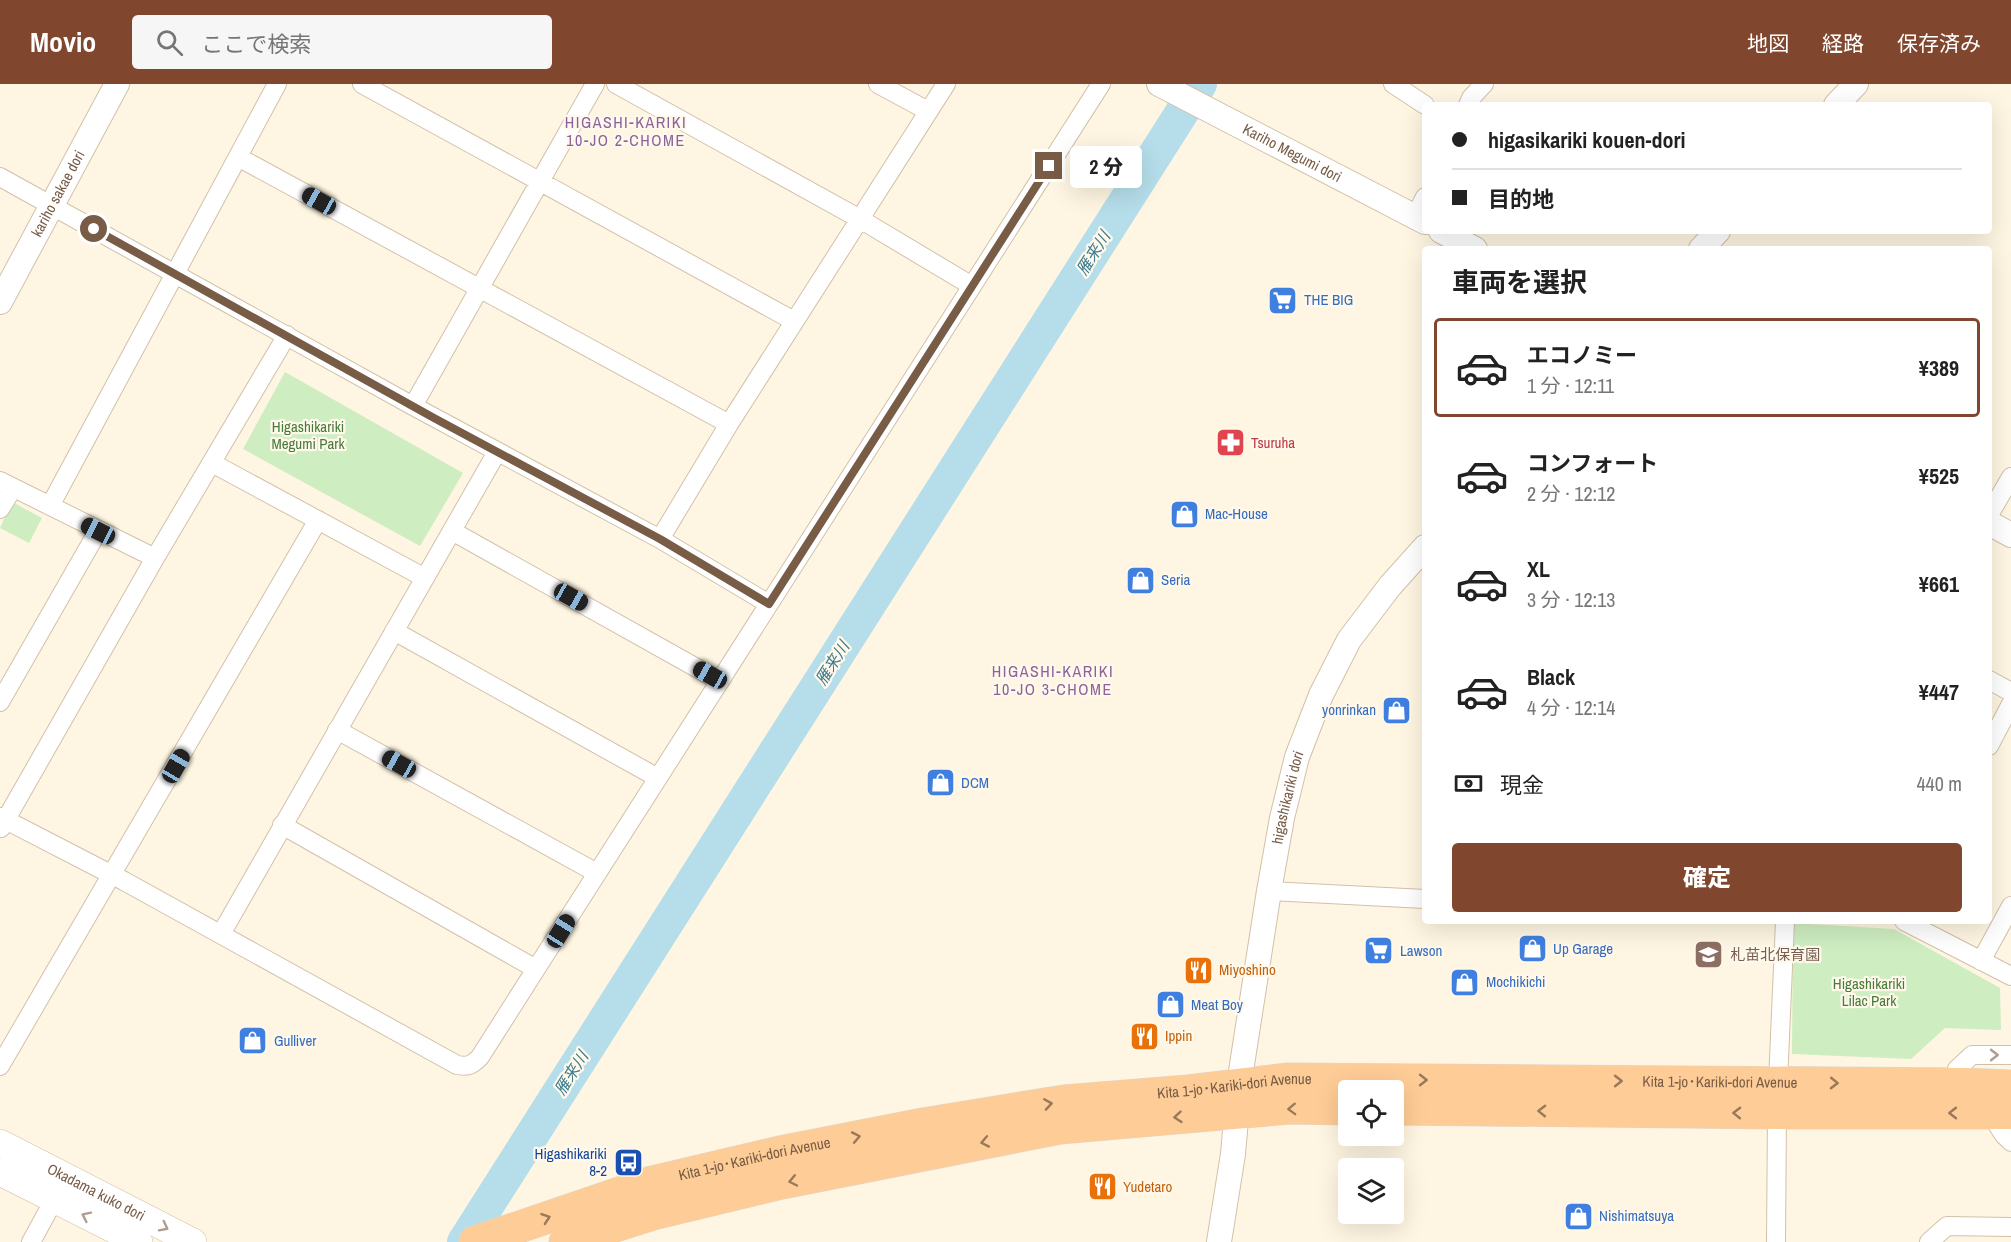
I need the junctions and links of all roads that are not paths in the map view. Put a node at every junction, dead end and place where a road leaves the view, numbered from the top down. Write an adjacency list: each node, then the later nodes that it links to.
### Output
1 (117, 84): 20 (street, kariho sakae dori)
2 (277, 84): 17 (street)
3 (362, 84): 19 (street)
4 (595, 84): 19 (street)
5 (616, 84): 22 (street)
6 (878, 84): 16 (street)
7 (946, 84): 16 (street)
8 (1101, 84): 28 (street)
9 (1160, 84): 21 (street, Kariho Megumi dori)
10 (1393, 84): 15 (street)
11 (1484, 84): 13 (street)
12 (1856, 84): 14 (street)
13 (1469, 102)
14 (1839, 102)
15 (1422, 103)
16 (928, 111): 22 (street)
17 (238, 157): 27 (street); 29 (street)
18 (0, 177): 20 (street)
19 (540, 182): 29 (street); 31 (street)
20 (51, 205): 27 (street); 30 (street, kariho sakae dori)
21 (1422, 212)
22 (860, 219): 28 (street); 31 (street)
23 (1447, 234): 25 (street)
24 (1715, 234): 26 (street)
25 (1469, 246)
26 (1704, 246)
27 (175, 274): 32 (street); 39 (street)
28 (972, 286): 51 (street)
29 (481, 289): 33 (street); 34 (street)
30 (0, 302)
31 (794, 321): 34 (street)
32 (287, 335): 33 (street); 36 (street)
33 (413, 406): 35 (street)
34 (729, 423): 47 (street)
35 (497, 452): 45 (street); 47 (street)
36 (212, 463): 42 (street); 49 (street)
37 (2011, 477): 41 (street)
38 (6, 484): 39 (street); 40 (street)
39 (50, 506): 44 (street)
40 (0, 509)
41 (1992, 510)
42 (318, 520): 50 (street); 64 (street)
43 (1992, 525): 46 (street)
44 (98, 531): 49 (street); 56 (street)
45 (452, 531): 50 (street); 53 (street)
46 (2011, 535)
47 (660, 539): 51 (street)
48 (1422, 550): 65 (street, higashikariki dori)
49 (155, 558): 61 (street)
50 (425, 578): 52 (street)
51 (769, 604): 53 (street)
52 (394, 631): 58 (street); 60 (street)
53 (720, 681): 60 (street)
54 (1992, 682): 55 (street)
55 (2011, 692)
56 (0, 702)
57 (2011, 704): 59 (street)
58 (337, 730): 62 (street); 63 (street)
59 (1992, 741)
60 (658, 778): 63 (street)
61 (2, 823): 64 (street)
62 (282, 825): 70 (street); 72 (street)
63 (597, 873): 72 (street)
64 (113, 875): 70 (street); 75 (street)
65 (1269, 891): 66 (street); 79 (street, higashikariki dori)
66 (1422, 899)
67 (2011, 906): 71 (street)
68 (1785, 924): 76 (street)
69 (1910, 924): 71 (street)
70 (220, 934): 72 (street)
71 (1980, 961): 73 (street)
72 (536, 969)
73 (2011, 976)
74 (2011, 1055): 77 (street, one-way to 74)
75 (0, 1066)
76 (1778, 1082): 77 (highway, Kita 1-jo･Kariki-dori Avenue, one-way to 77); 79 (highway, Kita 1-jo･Kariki-dori Avenue, one-way to 76)
77 (1964, 1084): 78 (highway, Kita 1-jo･Kariki-dori Avenue); 83 (street)
78 (2011, 1086)
79 (1238, 1099): 80 (highway, Kita 1-jo･Kariki-dori Avenue, one-way to 79); 89 (highway, Kita 1-jo･Kariki-dori Avenue, one-way to 79); 93 (highway, Kita 1-jo･Kariki-dori Avenue, one-way to 93); 94 (street, higashikariki dori)
80 (1338, 1109)
81 (1404, 1109): 82 (highway, Kita 1-jo･Kariki-dori Avenue, one-way to 81)
82 (1777, 1113): 83 (highway, Kita 1-jo･Kariki-dori Avenue, one-way to 82); 95 (street)
83 (2001, 1113): 84 (street)
84 (2011, 1142)
85 (0, 1143): 87 (main road, Okadama kuko dori)
86 (0, 1172): 87 (main road, Okadama kuko dori)
87 (57, 1187): 90 (street); 91 (main road, Okadama kuko dori, one-way to 87); 92 (main road, Okadama kuko dori, one-way to 92)
88 (2011, 1227): 96 (street)
89 (483, 1239)
90 (31, 1242)
91 (139, 1242)
92 (193, 1242)
93 (565, 1242)
94 (1219, 1242)
95 (1776, 1242)
96 (1929, 1242)

